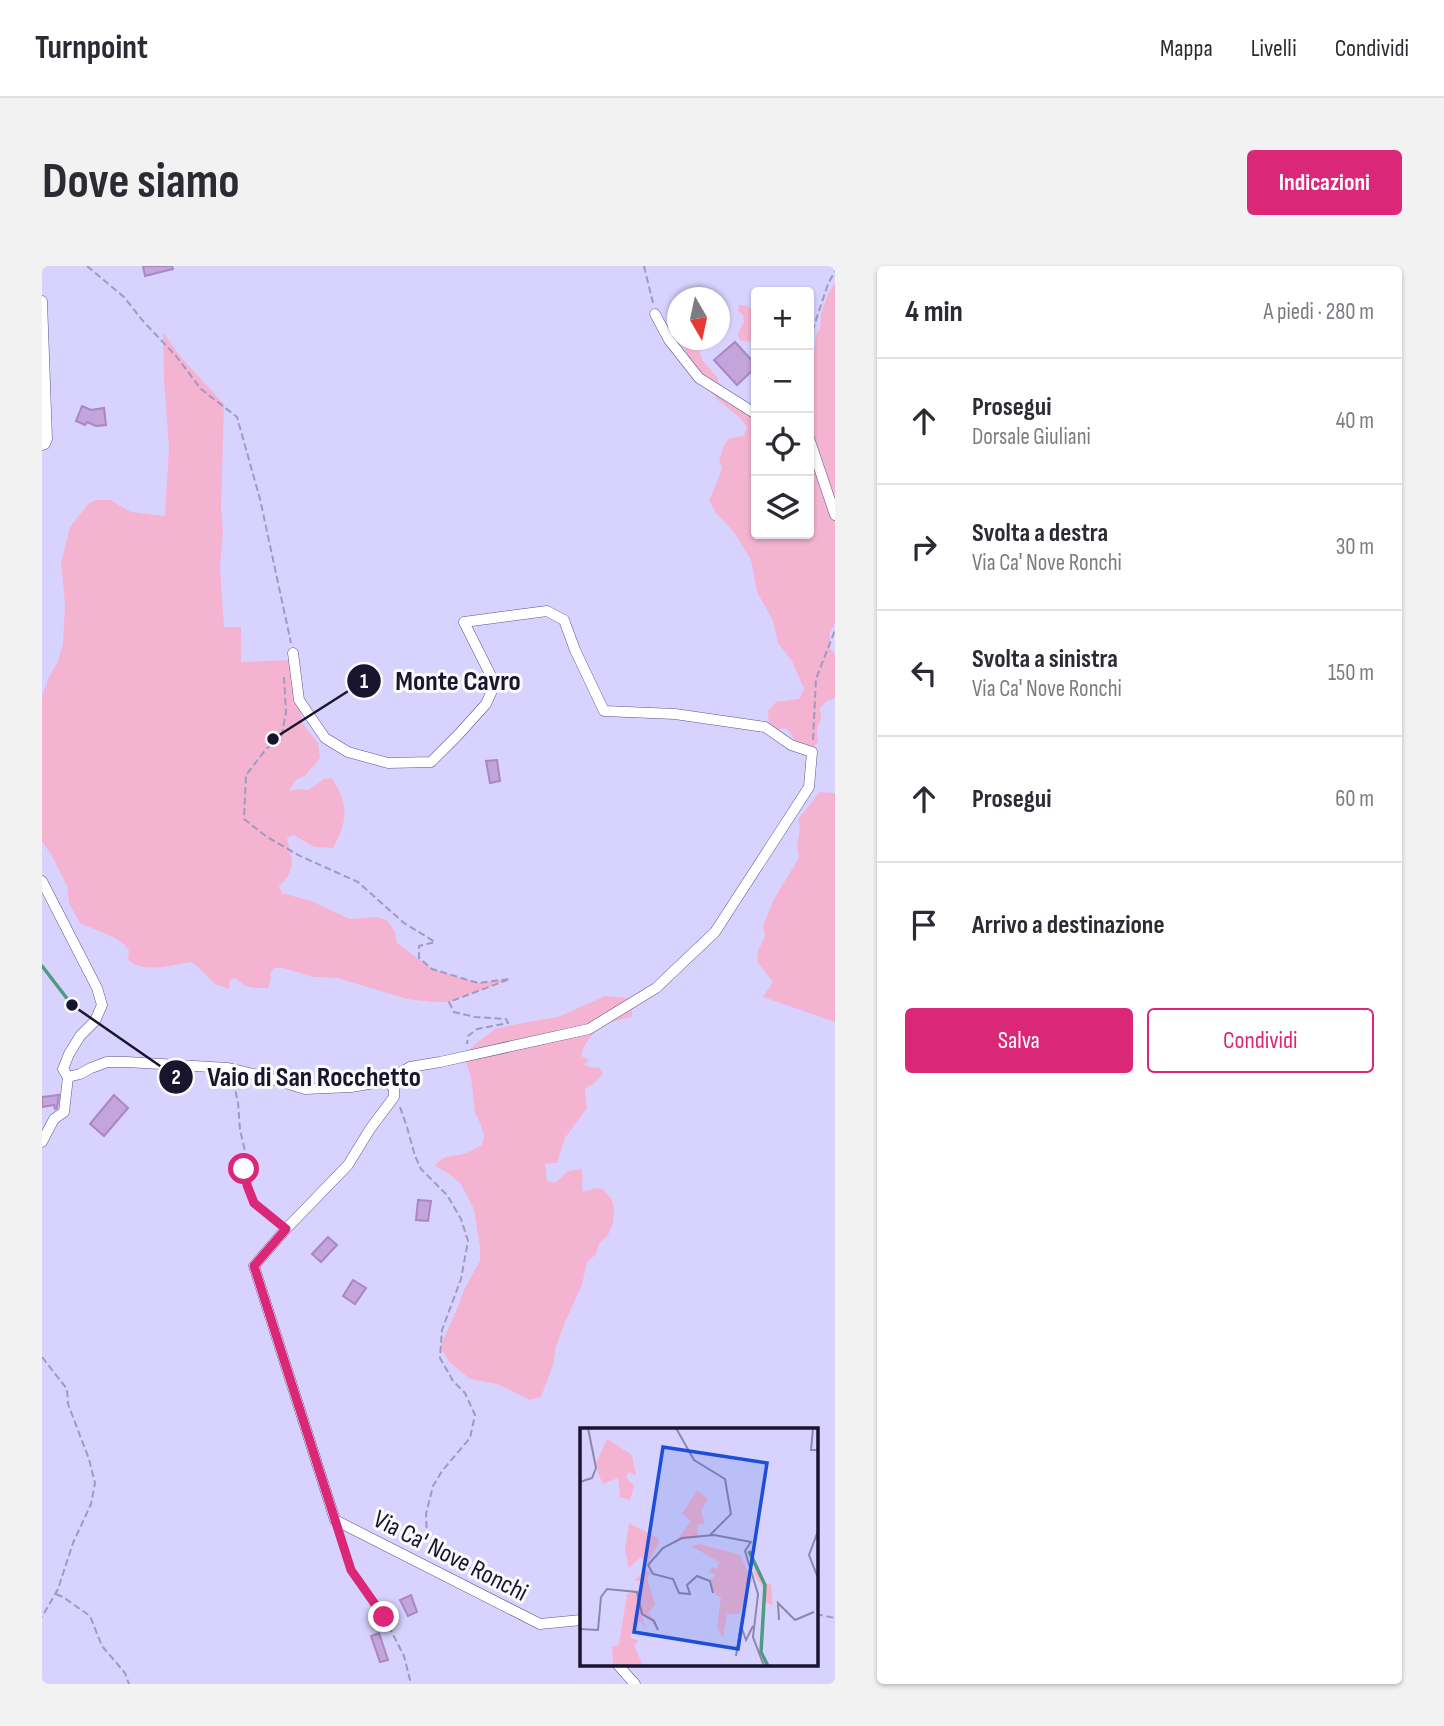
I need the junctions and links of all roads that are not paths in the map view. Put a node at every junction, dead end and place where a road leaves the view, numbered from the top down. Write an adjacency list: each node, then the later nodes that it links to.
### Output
1 (42, 301): 4 (street)
2 (655, 314): 3 (street)
3 (754, 413)
4 (42, 445)
5 (814, 453): 6 (street)
6 (835, 515)
7 (293, 657): 10 (street)
8 (42, 881): 9 (street)
9 (68, 1077): 10 (street); 11 (street)
10 (386, 1081): 12 (street, Via Ca' Nove Ronchi)
11 (42, 1142)
12 (580, 1620)
13 (619, 1666): 14 (street)
14 (635, 1684)

